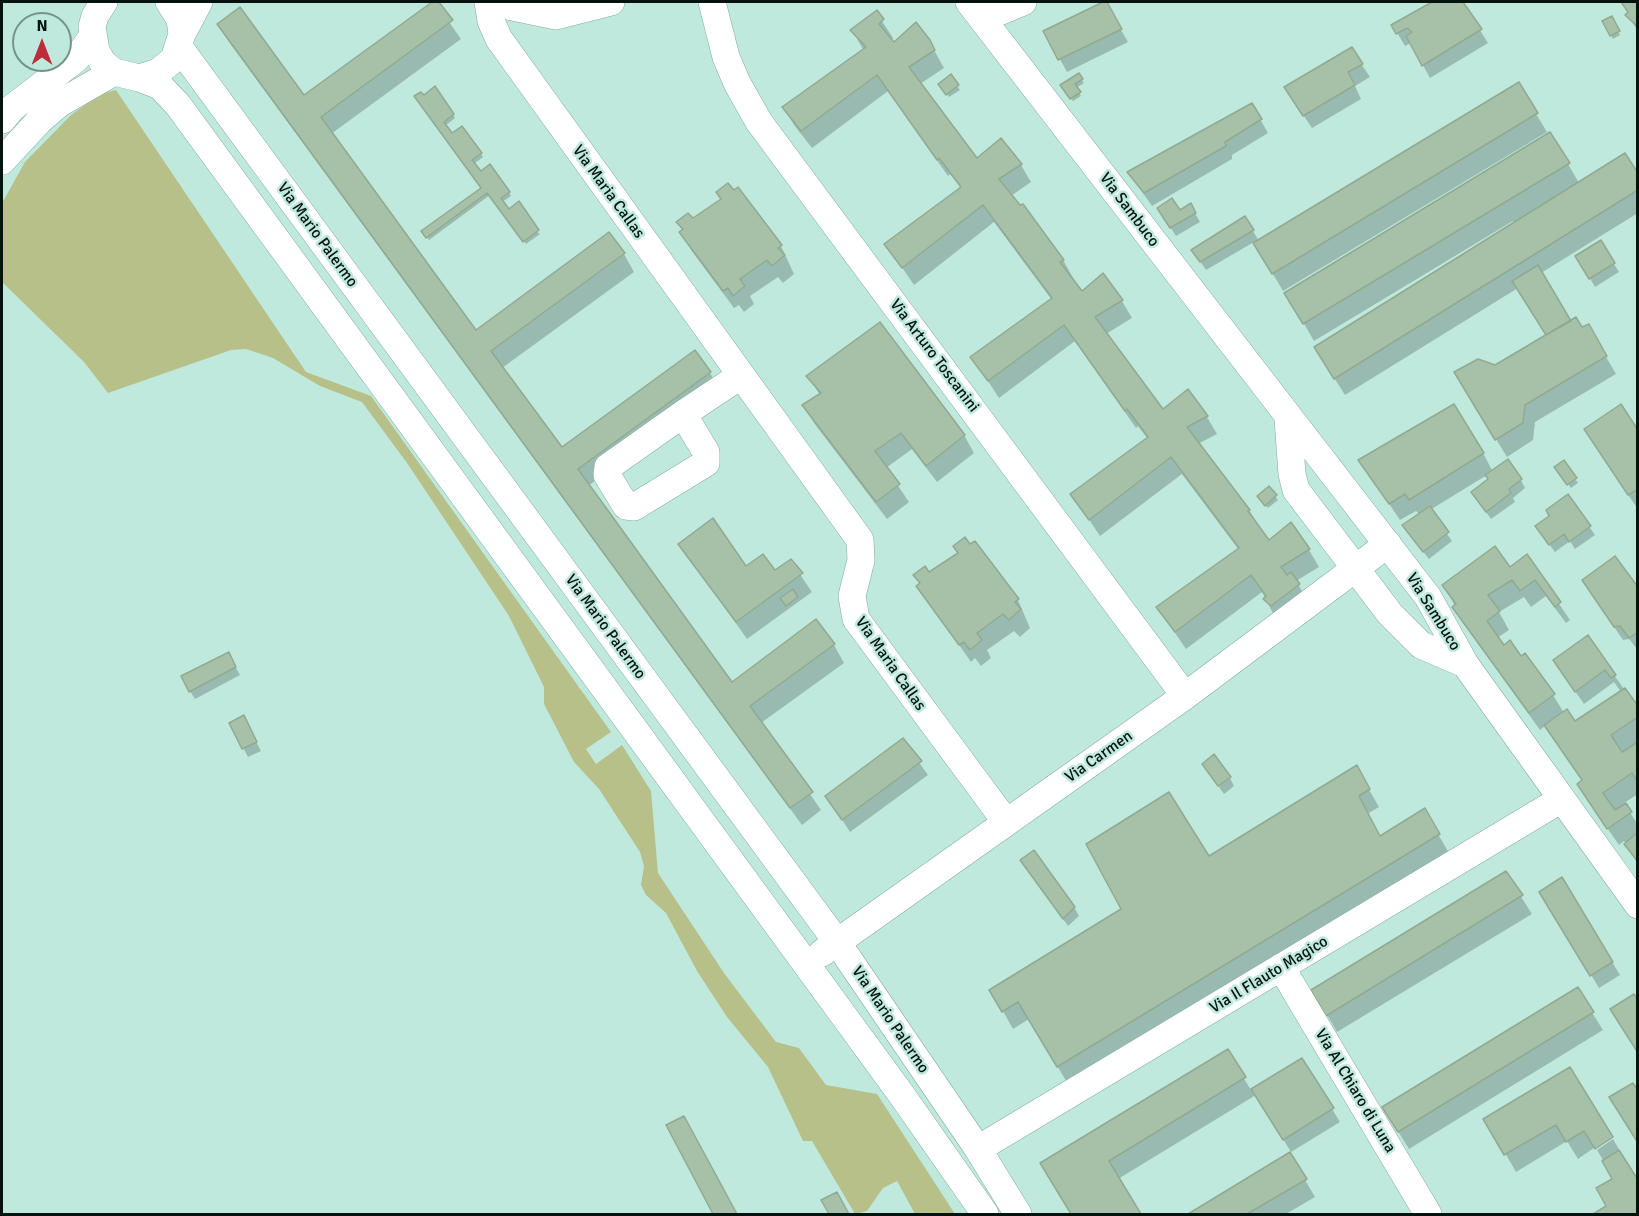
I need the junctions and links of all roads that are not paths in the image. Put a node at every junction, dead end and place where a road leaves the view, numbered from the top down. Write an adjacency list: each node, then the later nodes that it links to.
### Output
1 (169, 2): 10 (street, Via Mario Palermo)
2 (199, 2): 10 (street)
3 (488, 2): 15 (street, Via Maria Callas)
4 (500, 2): 5 (street)
5 (611, 2)
6 (712, 2): 21 (street, Via Arturo Toscanini)
7 (1023, 2): 8 (street)
8 (976, 10): 17 (street, Via Sambuco)
9 (95, 14): 11 (street); 12 (street)
10 (181, 40): 11 (street); 25 (street, Via Mario Palermo)
11 (127, 75): 13 (street); 26 (street, Via Mario Palermo)
12 (2, 120)
13 (8, 154): 14 (street)
14 (2, 176)
15 (740, 376): 16 (street); 23 (street, Via Maria Callas)
16 (683, 414)
17 (1288, 419): 18 (street, Via Sambuco); 19 (street, Via Sambuco)
18 (1388, 544): 19 (street, Via Carmen); 20 (street, Via Sambuco)
19 (1355, 568): 20 (street, Via Sambuco); 21 (street, Via Carmen)
20 (1465, 664): 22 (street, Via Sambuco)
21 (1185, 696): 23 (street, Via Carmen)
22 (1560, 800): 24 (street, Via Sambuco); 27 (street, Via Il Flauto Magico)
23 (1006, 822): 25 (street, Via Carmen)
24 (1638, 904)
25 (837, 942): 26 (street, Via Carmen); 28 (street, Via Mario Palermo)
26 (806, 964): 29 (street, Via Mario Palermo)
27 (1281, 967): 28 (street, Via Il Flauto Magico); 31 (street, Via Al Chiaro di Luna)
28 (978, 1149): 30 (street, Via Mario Palermo)
29 (985, 1215)
30 (1018, 1215)
31 (1428, 1215)

